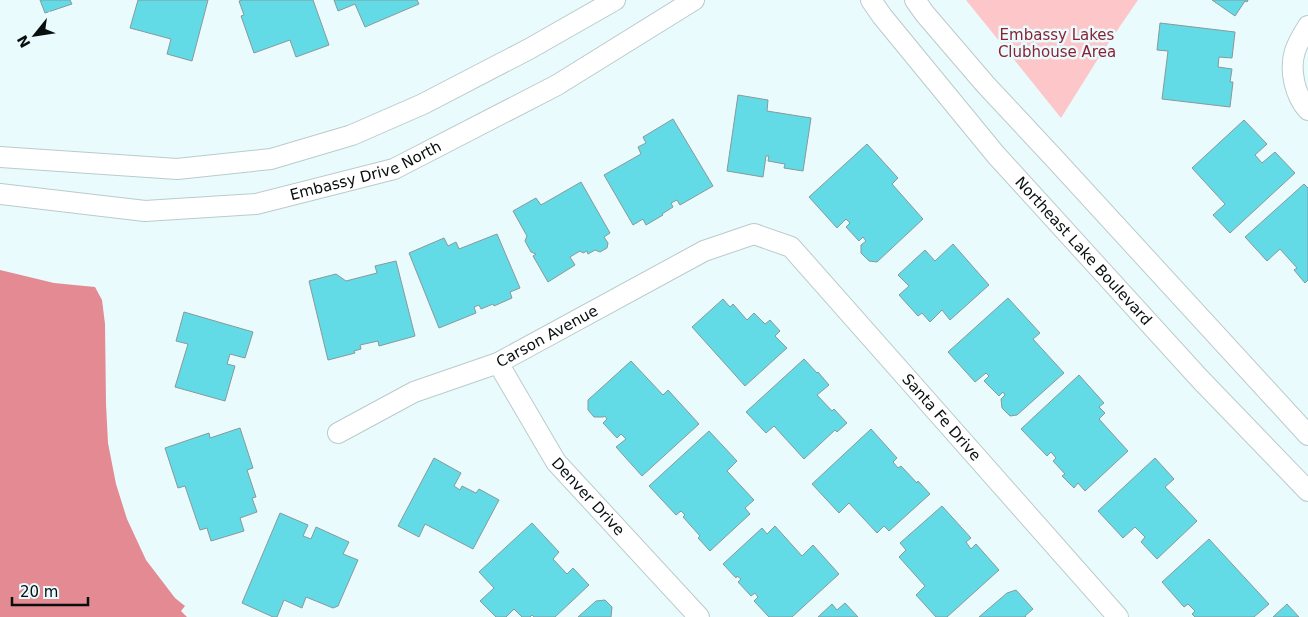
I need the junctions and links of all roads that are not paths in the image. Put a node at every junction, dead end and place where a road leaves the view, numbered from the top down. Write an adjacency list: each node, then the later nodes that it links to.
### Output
1 (615, 0): 7 (street)
2 (694, 0): 8 (street, Embassy Drive North)
3 (871, 0): 13 (street, Northeast Lake Boulevard)
4 (915, 0): 12 (street)
5 (1308, 26): 6 (street)
6 (1308, 110)
7 (0, 157)
8 (0, 194)
9 (754, 234): 10 (street, Carson Avenue); 15 (street, Santa Fe Drive)
10 (498, 363): 11 (street, Carson Avenue); 14 (street, Denver Drive)
11 (338, 433)
12 (1308, 435)
13 (1308, 491)
14 (699, 617)
15 (1118, 617)

